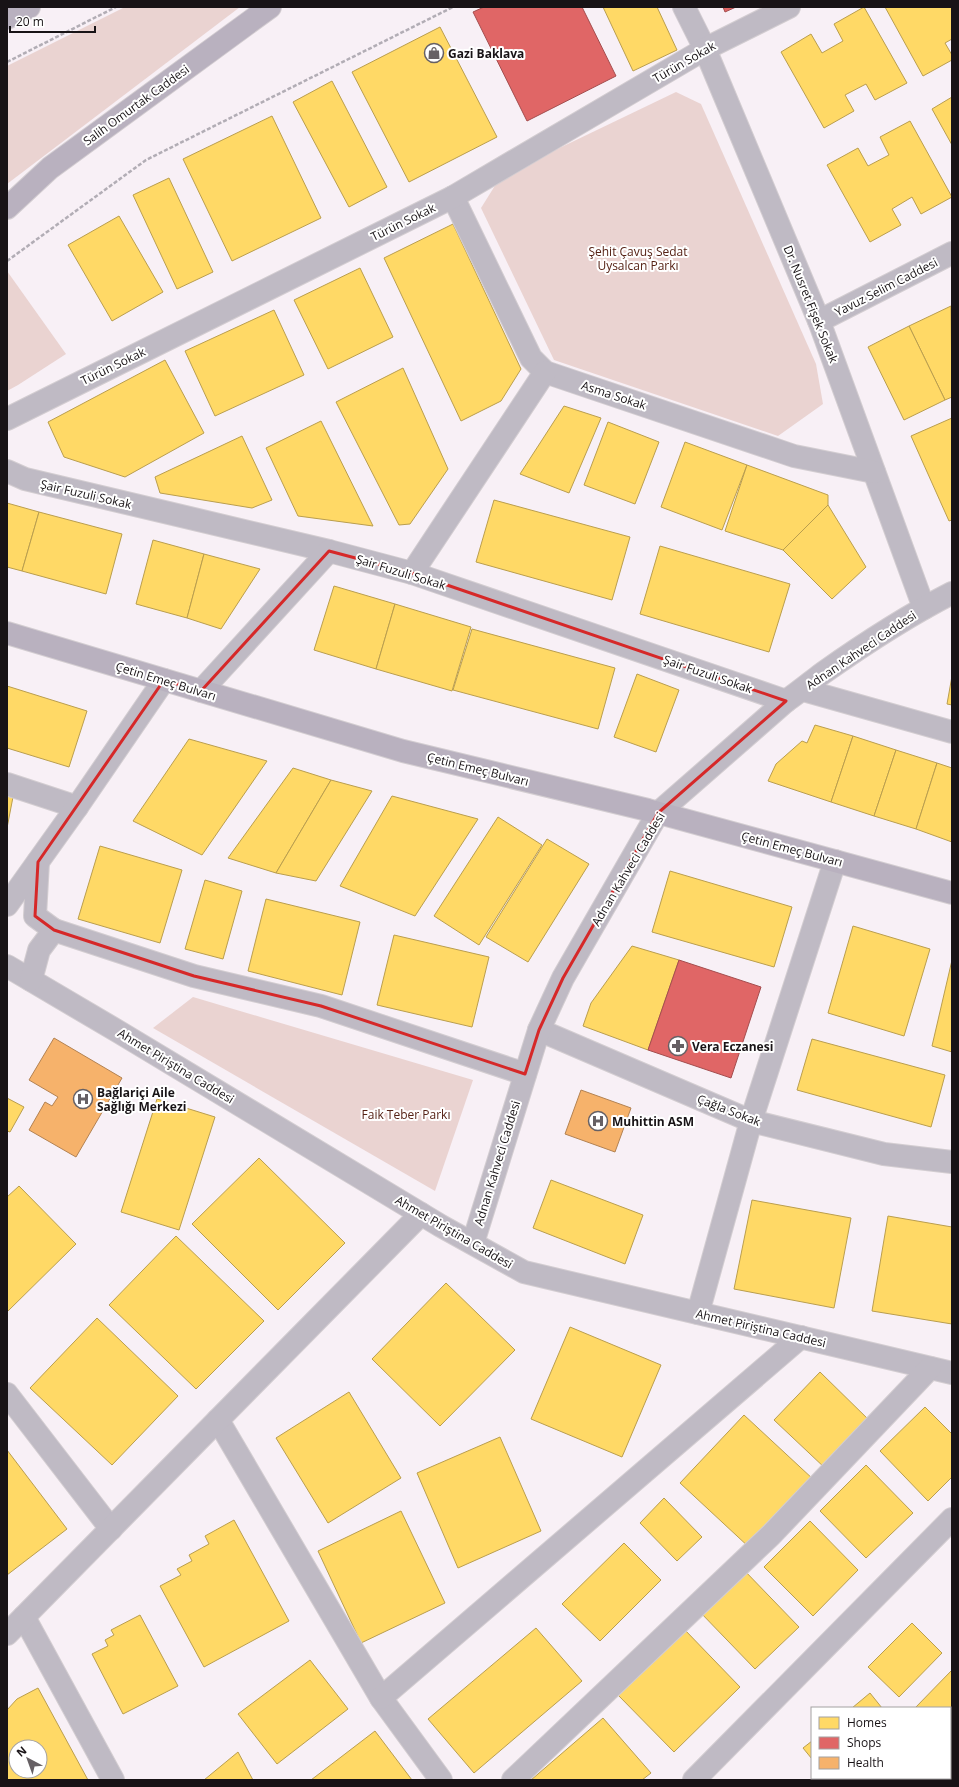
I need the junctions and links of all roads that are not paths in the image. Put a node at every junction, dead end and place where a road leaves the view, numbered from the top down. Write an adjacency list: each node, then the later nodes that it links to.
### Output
1 (29, 7): 5 (main road)
2 (270, 7): 8 (main road, Salih Omurtak Caddesi)
3 (684, 7): 6 (street, Dr. Nusret Fişek Sokak)
4 (789, 7): 6 (street, Türün Sokak)
5 (7, 18)
6 (706, 48): 7 (street, Türün Sokak); 10 (street, Dr. Nusret Fişek Sokak)
7 (453, 197): 11 (street, Asma Sokak); 12 (street, Türün Sokak)
8 (7, 208)
9 (952, 253): 10 (street, Yavuz Selim Caddesi)
10 (819, 321): 14 (street, Dr. Nusret Fişek Sokak)
11 (545, 372): 14 (street, Asma Sokak); 16 (street)
12 (7, 419)
13 (7, 471): 15 (street, Şair Fuzuli Sokak)
14 (874, 472): 18 (street, Dr. Nusret Fişek Sokak)
15 (329, 551): 16 (street, Şair Fuzuli Sokak); 21 (street)
16 (412, 573): 22 (street, Şair Fuzuli Sokak)
17 (952, 593): 18 (street, Adnan Kahveci Caddesi)
18 (924, 608): 22 (street, Adnan Kahveci Caddesi)
19 (7, 633): 20 (main road, Çetin Emeç Bulvarı)
20 (164, 680): 21 (main road, Çetin Emeç Bulvarı); 25 (street)
21 (201, 691): 26 (main road, Çetin Emeç Bulvarı)
22 (795, 695): 23 (street, Şair Fuzuli Sokak); 26 (street, Adnan Kahveci Caddesi)
23 (952, 732)
24 (7, 784): 25 (street)
25 (77, 807): 28 (street)
26 (658, 813): 27 (main road, Çetin Emeç Bulvarı); 34 (street, Adnan Kahveci Caddesi)
27 (835, 861): 29 (main road, Çetin Emeç Bulvarı); 36 (street)
28 (38, 862): 30 (street); 31 (street)
29 (952, 893)
30 (7, 904)
31 (54, 930): 33 (street); 35 (street)
32 (7, 966): 33 (street, Ahmet Piriştina Caddesi)
33 (31, 980): 38 (street, Ahmet Piriştina Caddesi)
34 (539, 1030): 35 (street, Adnan Kahveci Caddesi); 36 (street, Çağla Sokak)
35 (525, 1074): 39 (street, Adnan Kahveci Caddesi)
36 (751, 1121): 37 (street, Çağla Sokak); 40 (street)
37 (952, 1162)
38 (421, 1214): 39 (street, Ahmet Piriştina Caddesi); 45 (street)
39 (473, 1243): 40 (street, Ahmet Piriştina Caddesi)
40 (698, 1313): 41 (street, Ahmet Piriştina Caddesi)
41 (801, 1337): 42 (street, Ahmet Piriştina Caddesi); 50 (street)
42 (930, 1368): 43 (street, Ahmet Piriştina Caddesi); 53 (street)
43 (952, 1373)
44 (7, 1394): 47 (street)
45 (218, 1420): 47 (street); 50 (street)
46 (952, 1519): 54 (street)
47 (111, 1528): 48 (street)
48 (24, 1617): 49 (street); 51 (street)
49 (7, 1634)
50 (381, 1698): 52 (street)
51 (113, 1780)
52 (440, 1780)
53 (513, 1780)
54 (694, 1780)

